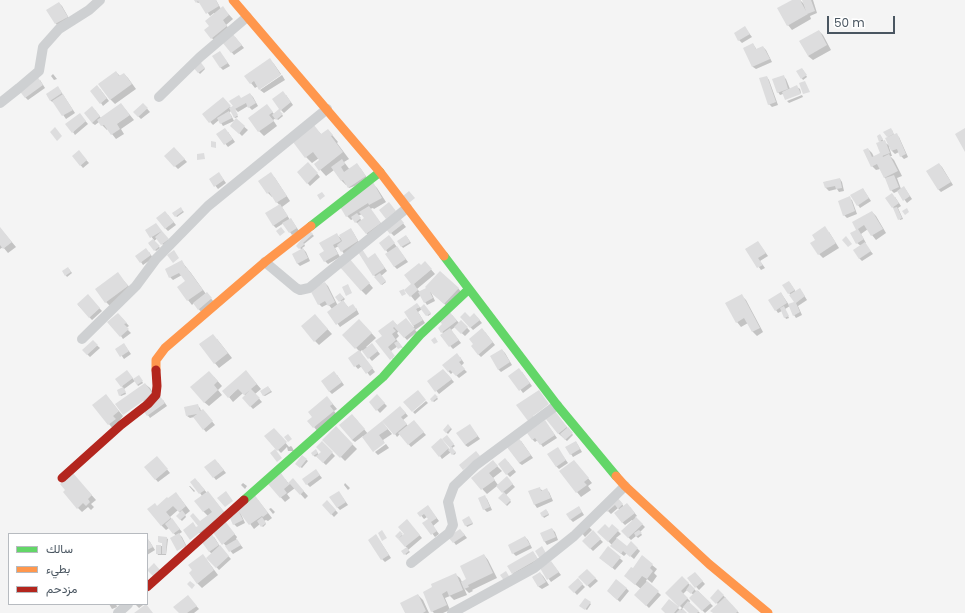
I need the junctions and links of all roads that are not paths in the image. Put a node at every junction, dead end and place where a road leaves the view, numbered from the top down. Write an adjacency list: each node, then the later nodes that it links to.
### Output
1 (100, 0): 5 (street)
2 (233, 0): 3 (street)
3 (247, 17): 4 (street); 6 (street)
4 (160, 97)
5 (0, 103)
6 (327, 110): 7 (street); 11 (street)
7 (380, 172): 8 (street); 9 (street)
8 (407, 208): 9 (street); 10 (street)
9 (265, 262): 13 (street)
10 (469, 289): 12 (street); 16 (street)
11 (82, 339)
12 (557, 405): 14 (street); 15 (street)
13 (62, 478)
14 (625, 486): 19 (street); 20 (street)
15 (411, 563)
16 (148, 586)
17 (127, 605): 18 (street)
18 (118, 613)
19 (452, 613)
20 (768, 613)

